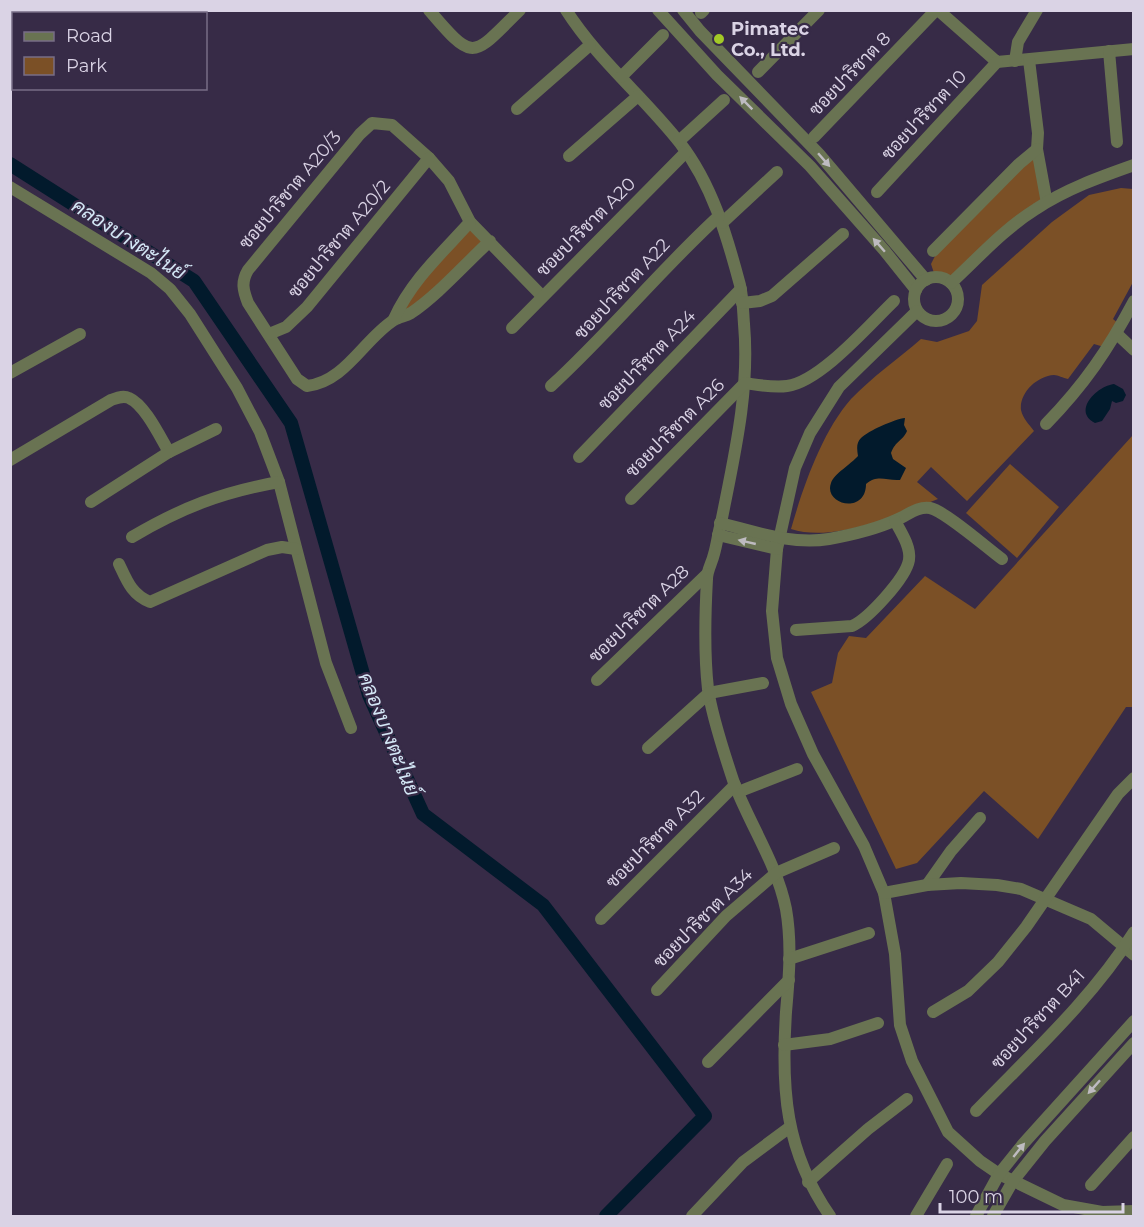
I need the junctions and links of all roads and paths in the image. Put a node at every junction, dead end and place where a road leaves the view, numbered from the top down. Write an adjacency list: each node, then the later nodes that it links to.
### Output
1 (429, 10): 2 (street)
2 (520, 10)
3 (566, 10): 10 (street)
4 (658, 10): 41 (street, one-way to 4)
5 (683, 10): 38 (street, one-way to 38)
6 (819, 10): 16 (street)
7 (937, 10): 15 (street); 21 (street, ซอยปาริชาต 8)
8 (1037, 10): 14 (street)
9 (663, 35): 17 (street)
10 (590, 45): 17 (street); 20 (street)
11 (1134, 49): 12 (street)
12 (1109, 51): 13 (street); 23 (street)
13 (1029, 60): 14 (street); 24 (street)
14 (1015, 61): 15 (street)
15 (998, 62): 31 (street, ซอยปาริชาต 10)
16 (758, 72)
17 (621, 77): 18 (street)
18 (638, 96): 22 (street); 26 (street)
19 (724, 100): 22 (street)
20 (517, 109)
21 (814, 137)
22 (679, 141): 25 (street)
23 (1117, 142)
24 (1037, 149): 32 (street); 37 (street)
25 (687, 152): 33 (street); 42 (street, ซอยปาริชาต A20)
26 (569, 156)
27 (429, 159): 34 (street); 50 (street, ซอยปาริชาต A20/2); 50 (street, ซอยปาริชาต A20/3)
28 (1134, 165): 39 (street)
29 (777, 172): 33 (street, ซอยปาริชาต A22)
30 (10, 187): 61 (street)
31 (877, 192)
32 (1046, 198)
33 (721, 219): 40 (street); 55 (street, ซอยปาริชาต A22)
34 (470, 222): 36 (street); 47 (street)
35 (843, 234): 45 (street)
36 (490, 241): 42 (street); 47 (street)
37 (933, 251)
38 (926, 280): 39 (street); 41 (street)
39 (951, 283): 46 (street)
40 (741, 289): 45 (street); 59 (street, ซอยปาริชาต A24)
41 (916, 290): 46 (street)
42 (542, 296): 48 (street, ซอยปาริชาต A20)
43 (894, 301): 54 (street)
44 (1134, 301): 51 (street)
45 (742, 303): 54 (street)
46 (918, 311): 67 (street)
47 (394, 319): 50 (street)
48 (512, 328)
49 (80, 334): 53 (street)
50 (269, 334)
51 (1117, 334): 52 (street); 56 (street)
52 (1134, 350)
53 (10, 374)
54 (746, 383): 62 (street, ซอยปาริชาต A26); 65 (street)
55 (551, 386)
56 (1046, 424)
57 (216, 429): 58 (street)
58 (169, 452): 60 (street); 63 (street)
59 (579, 457)
60 (10, 459)
61 (279, 482): 66 (street); 68 (street)
62 (631, 499)
63 (91, 502)
64 (895, 521): 67 (street); 69 (street); 72 (street)
65 (719, 529): 67 (street); 71 (street)
66 (132, 537)
67 (778, 544): 85 (street)
68 (296, 549): 70 (street); 76 (street)
69 (1002, 559)
70 (119, 564)
71 (707, 574): 73 (street, ซอยปาริชาต A28); 75 (street)
72 (796, 630)
73 (597, 680)
74 (763, 683): 75 (street)
75 (709, 693): 77 (street); 80 (street)
76 (351, 728)
77 (648, 748)
78 (797, 769): 80 (street)
79 (1134, 778): 86 (street)
80 (737, 788): 83 (street); 87 (street, ซอยปาริชาต A32)
81 (980, 818): 84 (street)
82 (834, 848): 83 (street, ซอยปาริชาต A34)
83 (776, 873): 91 (street); 93 (street, ซอยปาริชาต A34)
84 (927, 885): 85 (street); 86 (street)
85 (884, 893): 105 (street)
86 (1046, 900): 90 (street); 94 (street)
87 (601, 920)
88 (1134, 932): 90 (street, ซอยปาริชาต B41)
89 (869, 933): 91 (street)
90 (1129, 952): 101 (street, ซอยปาริชาต B41)
91 (789, 960): 92 (street)
92 (789, 980): 98 (street); 99 (street)
93 (657, 990)
94 (933, 1012)
95 (1134, 1021): 105 (street, one-way to 95)
96 (878, 1023): 98 (street)
97 (1134, 1044): 106 (street, one-way to 106)
98 (784, 1046): 102 (street)
99 (708, 1062)
100 (907, 1100): 107 (street)
101 (976, 1112)
102 (790, 1127): 107 (street); 110 (street)
103 (1134, 1137): 108 (street)
104 (947, 1164): 112 (street)
105 (999, 1174): 106 (street); 113 (street)
106 (1013, 1181): 109 (street); 114 (street)
107 (808, 1182): 111 (street)
108 (1091, 1185)
109 (1134, 1211)
110 (692, 1216)
111 (828, 1216)
112 (916, 1216)
113 (976, 1216)
114 (993, 1216)

